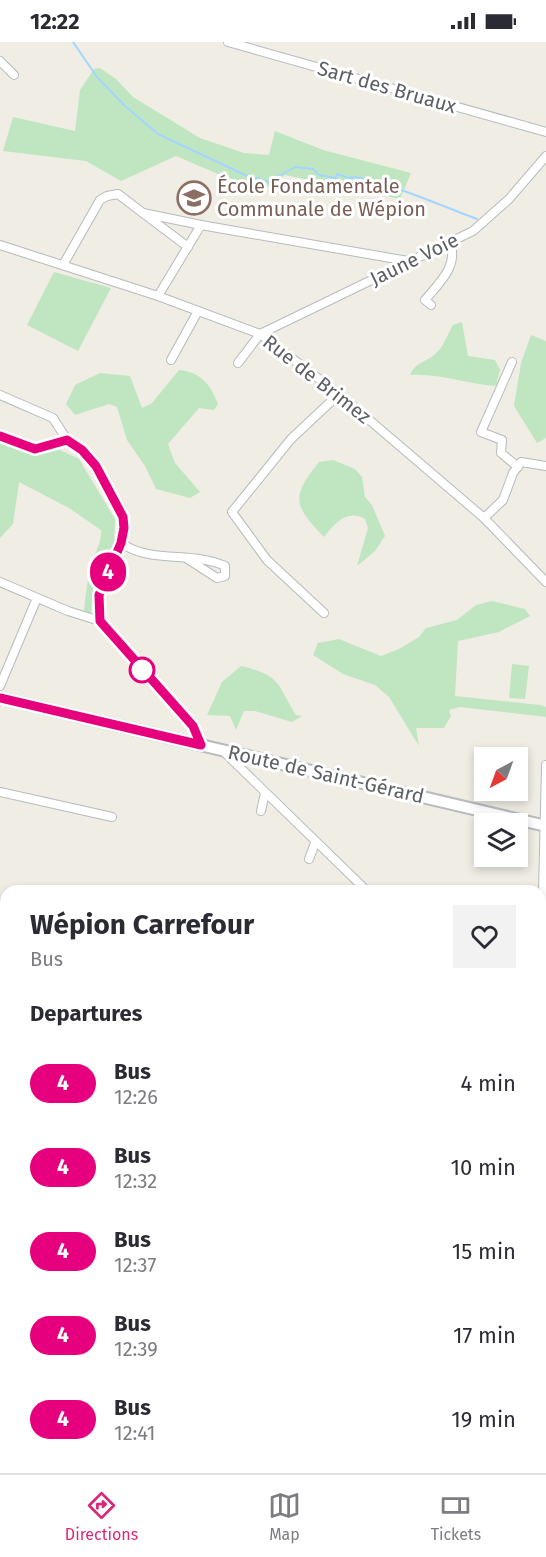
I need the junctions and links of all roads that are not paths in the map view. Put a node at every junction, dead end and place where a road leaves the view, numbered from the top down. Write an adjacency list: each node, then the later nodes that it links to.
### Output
1 (228, 42): 4 (street, Sart des Bruaux)
2 (0, 61): 3 (street)
3 (14, 75)
4 (546, 132)
5 (546, 156): 8 (street, Jaune Voie)
6 (143, 213): 7 (street); 10 (street); 12 (street)
7 (201, 225): 10 (street); 11 (street)
8 (450, 242): 11 (street, Jaune Voie); 14 (street)
9 (0, 245): 12 (street, Rue de Brimez)
10 (188, 247): 13 (street)
11 (408, 261): 16 (street, Jaune Voie)
12 (63, 265): 13 (street, Rue de Brimez)
13 (158, 296): 15 (street, Rue de Brimez)
14 (431, 305)
15 (198, 311): 16 (street, Rue de Brimez); 17 (street)
16 (260, 334): 19 (street); 20 (street, Rue de Brimez)
17 (171, 360)
18 (512, 362): 25 (street)
19 (238, 363)
20 (339, 394): 26 (street, Rue de Brimez); 32 (street)
21 (0, 395): 23 (street)
22 (0, 436): 23 (street)
23 (67, 440): 27 (street)
24 (546, 466): 25 (street)
25 (518, 467): 26 (street)
26 (484, 518): 30 (street, Rue de Brimez)
27 (121, 543): 28 (street); 33 (street)
28 (186, 558): 28 (street)
29 (0, 582): 31 (street)
30 (546, 582)
31 (37, 598): 33 (street); 34 (street)
32 (324, 612)
33 (100, 621): 36 (street)
34 (0, 686)
35 (0, 698): 36 (main road, Route de Saint-Gérard)
36 (201, 745): 37 (main road, Route de Saint-Gérard)
37 (222, 750): 40 (street); 43 (main road, Route de Saint-Gérard)
38 (546, 765): 43 (street)
39 (0, 792): 42 (street)
40 (265, 793): 41 (street); 44 (street)
41 (261, 811)
42 (112, 816)
43 (545, 826): 47 (street)
44 (315, 843): 45 (street); 46 (street)
45 (309, 859)
46 (360, 885)
47 (544, 885)

